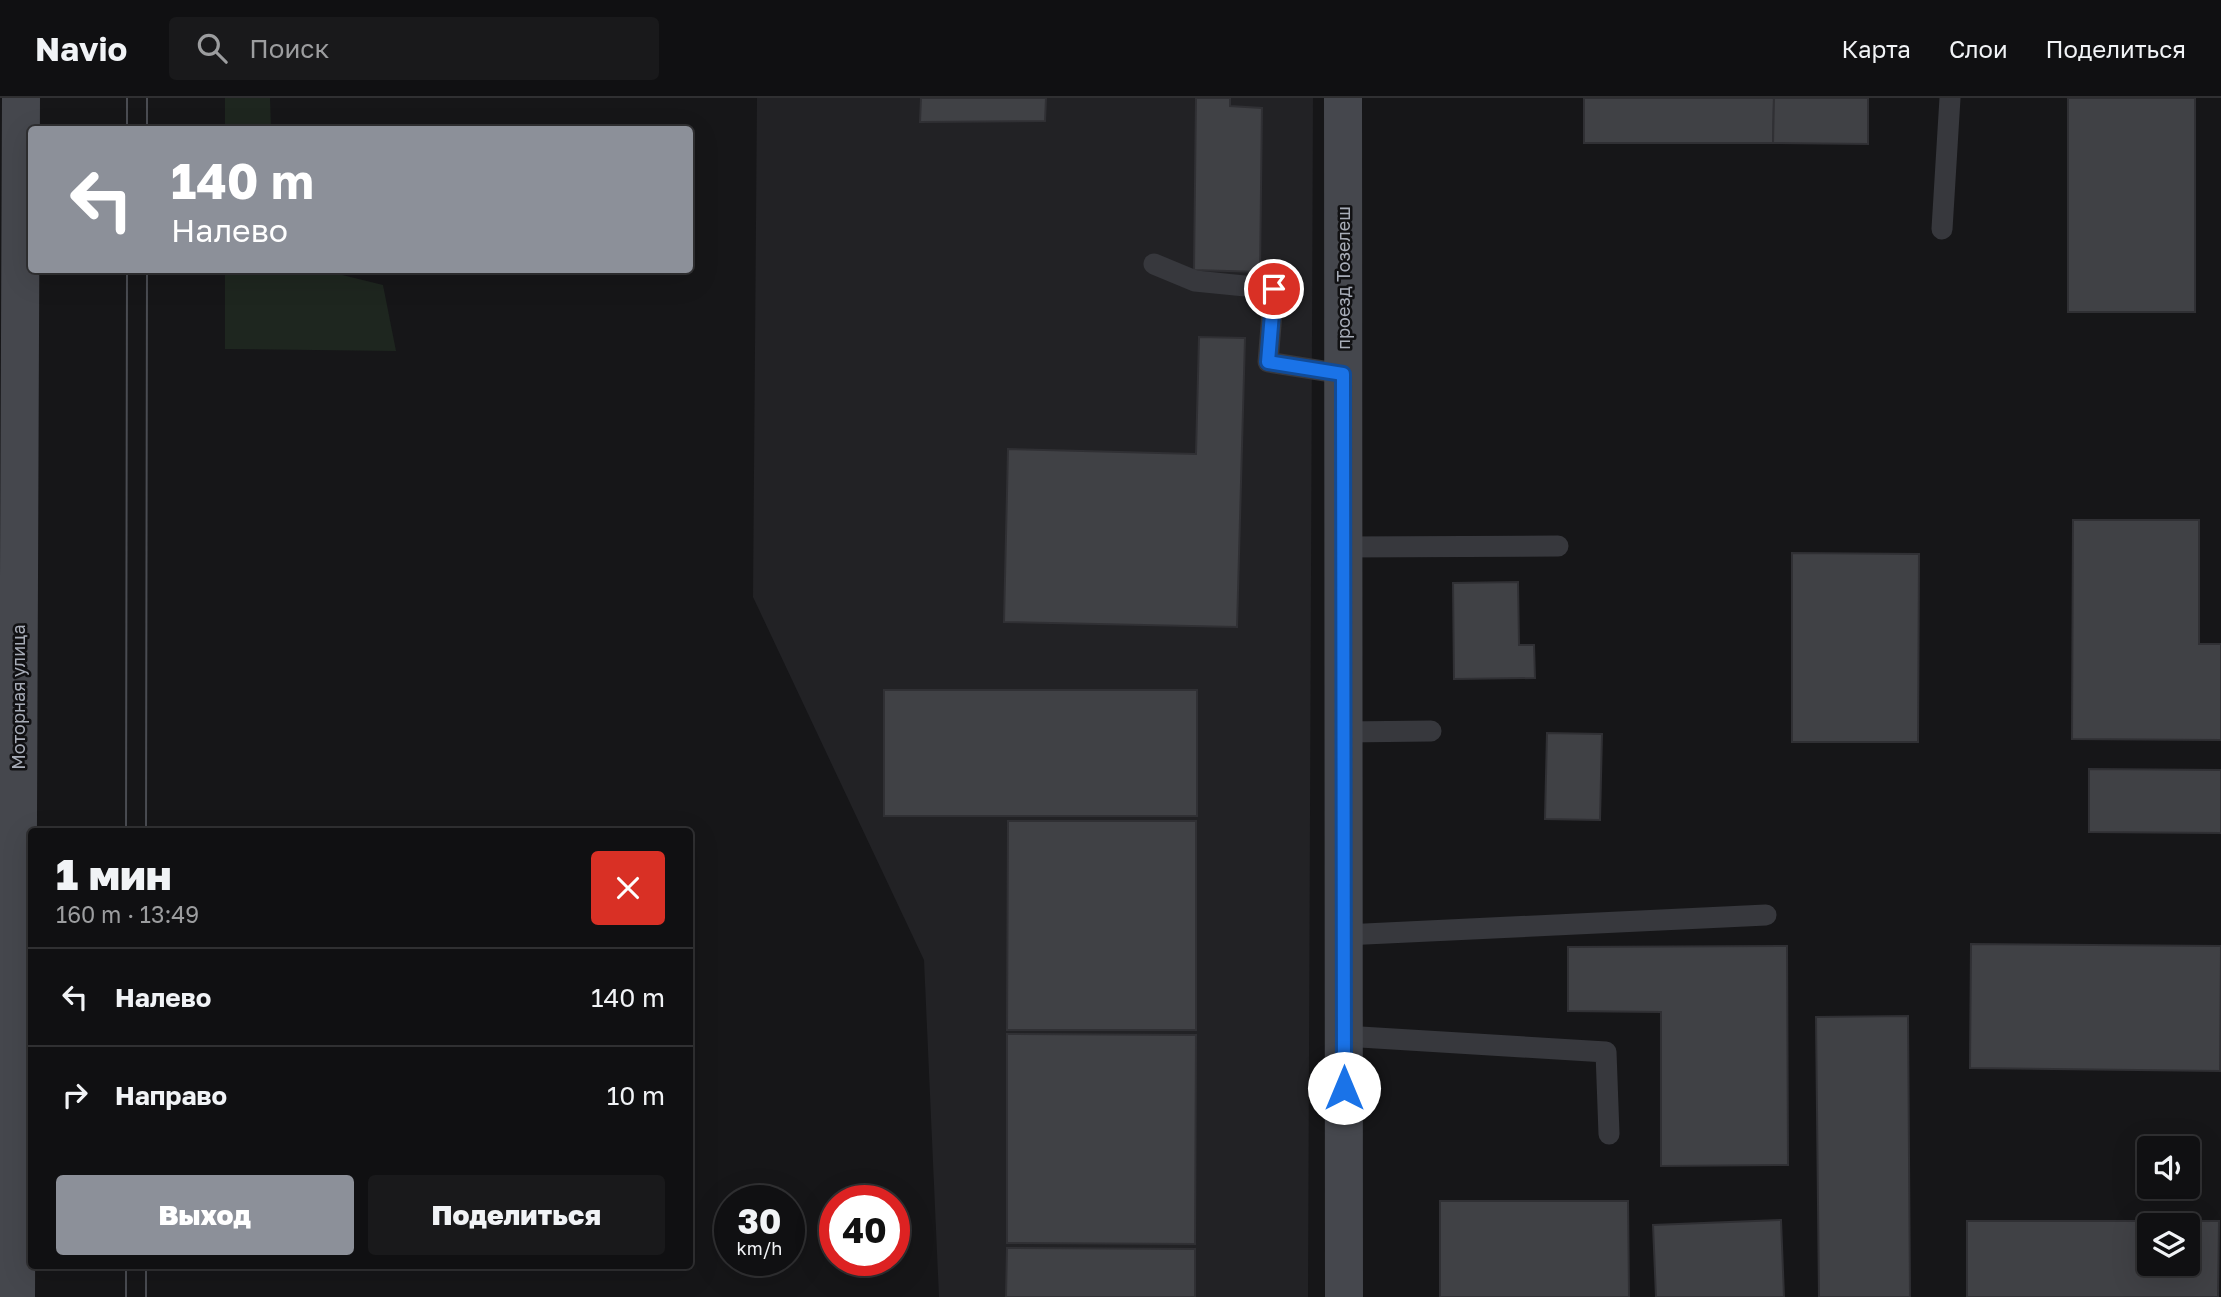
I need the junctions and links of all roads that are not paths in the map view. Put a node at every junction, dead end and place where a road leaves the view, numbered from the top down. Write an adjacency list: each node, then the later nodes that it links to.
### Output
1 (21, 98): 6 (street, Моторная улица)
2 (1343, 98): 7 (street, проезд Тозелеш)
3 (1950, 98): 4 (lane)
4 (1942, 229)
5 (1154, 264): 7 (lane)
6 (10, 309): 16 (street, Моторная улица)
7 (1343, 374): 9 (street, проезд Тозелеш)
8 (1558, 546): 9 (lane)
9 (1343, 547): 11 (street, проезд Тозелеш)
10 (1431, 731): 11 (lane)
11 (1343, 732): 13 (street, проезд Тозелеш)
12 (1766, 915): 13 (lane)
13 (1344, 935): 14 (street, проезд Тозелеш)
14 (1343, 1036): 15 (lane); 17 (street, проезд Тозелеш)
15 (1609, 1133)
16 (16, 1297)
17 (1344, 1297)

